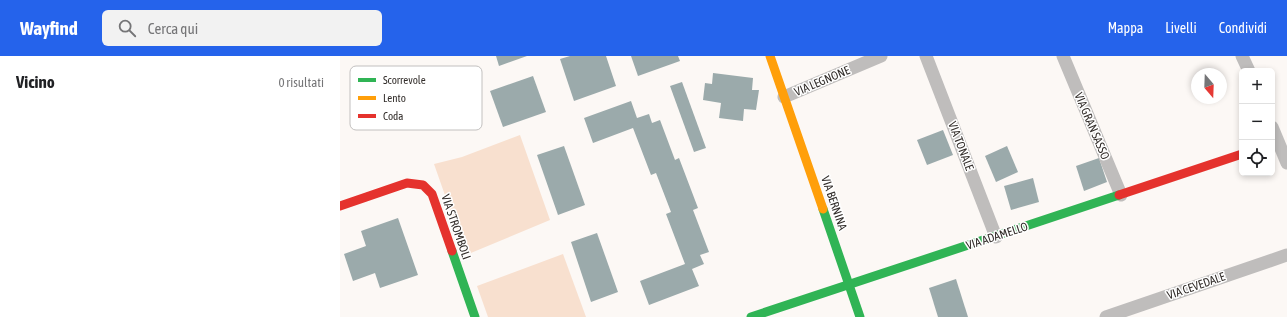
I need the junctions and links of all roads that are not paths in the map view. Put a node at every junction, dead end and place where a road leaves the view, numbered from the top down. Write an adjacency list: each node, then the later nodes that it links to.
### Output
1 (770, 56): 7 (street, VIA BERNINA)
2 (881, 56): 7 (street, VIA LEGNONE)
3 (926, 56): 13 (street, VIA TONALE)
4 (1063, 56): 11 (street, VIA GRAN SASSO)
5 (1242, 56): 6 (street)
6 (1248, 68)
7 (784, 97): 15 (street, VIA BERNINA)
8 (1279, 142): 10 (street)
9 (1239, 155): 11 (street, VIA ADAMELLO)
10 (1287, 163)
11 (1121, 196): 13 (street, VIA ADAMELLO)
12 (340, 206): 16 (street, VIA STROMBOLI)
13 (996, 237): 15 (street, VIA ADAMELLO)
14 (1287, 255): 19 (street, VIA CEVEDALE)
15 (850, 284): 17 (street, VIA ADAMELLO); 18 (street, VIA BERNINA)
16 (475, 317)
17 (751, 317)
18 (860, 317)
19 (1106, 317)

